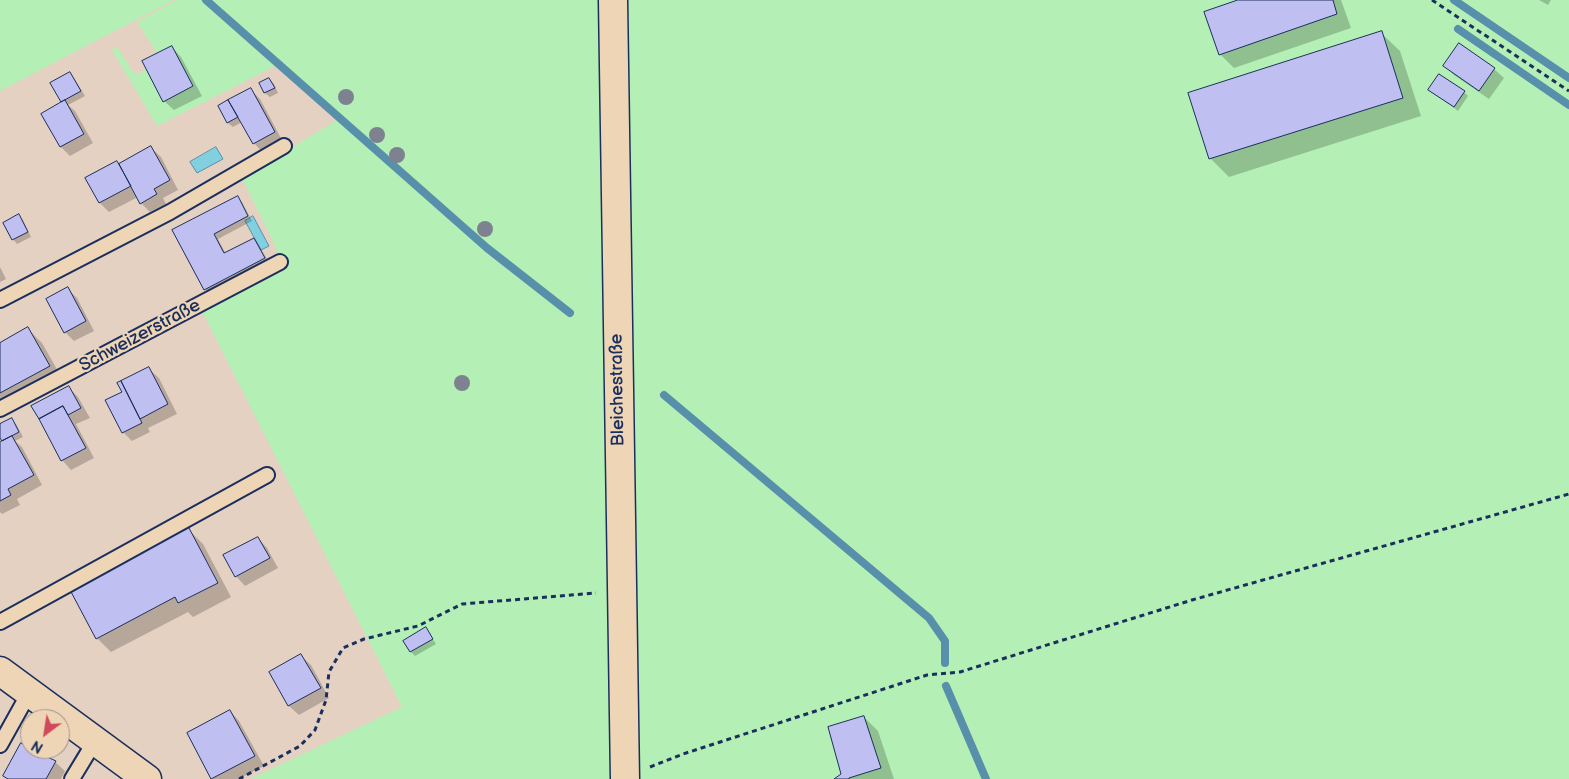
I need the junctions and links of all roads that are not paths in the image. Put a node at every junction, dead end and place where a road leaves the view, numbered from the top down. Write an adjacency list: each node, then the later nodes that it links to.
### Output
1 (613, 0): 14 (main road, Bleichestraße)
2 (284, 146): 4 (lane)
3 (280, 262): 5 (lane, Schweizerstraße)
4 (0, 300)
5 (0, 409)
6 (267, 475): 7 (lane)
7 (0, 622)
8 (0, 671): 9 (main road)
9 (29, 692): 10 (main road); 11 (lane)
10 (94, 741): 12 (lane); 13 (main road)
11 (0, 745)
12 (72, 779)
13 (147, 779)
14 (625, 779)

